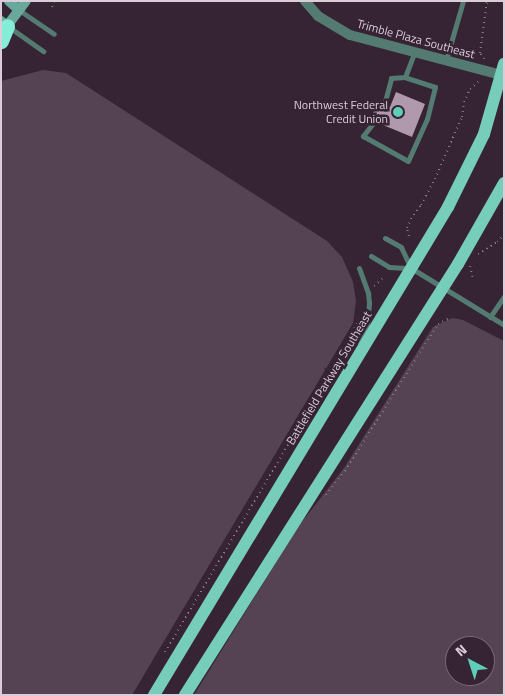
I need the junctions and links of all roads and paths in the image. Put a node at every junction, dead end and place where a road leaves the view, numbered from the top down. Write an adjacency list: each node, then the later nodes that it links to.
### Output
1 (9, 1): 6 (main road)
2 (54, 1): 7 (path)
3 (305, 1): 12 (street, Trimble Plaza Southeast)
4 (463, 1): 13 (lane)
5 (487, 1): 15 (path)
6 (23, 5): 8 (main road); 9 (lane)
7 (52, 7)
8 (3, 25): 10 (highway); 11 (lane)
9 (54, 34)
10 (1, 42)
11 (43, 51)
12 (414, 53): 13 (street, Trimble Plaza Southeast); 16 (lane)
13 (446, 60): 15 (street, Trimble Plaza Southeast)
14 (503, 69): 15 (street, Trimble Plaza Southeast); 27 (main road, Battlefield Parkway Southeast)
15 (482, 70): 21 (path)
16 (405, 78): 17 (lane); 18 (lane)
17 (384, 105)
18 (377, 118)
19 (504, 183): 29 (main road)
20 (504, 235): 24 (path)
21 (409, 236)
22 (385, 238): 27 (lane)
23 (371, 256): 27 (lane)
24 (475, 256)
25 (472, 261): 28 (path)
26 (359, 268): 34 (lane)
27 (411, 268): 29 (lane); 34 (main road, Battlefield Parkway Southeast)
28 (473, 279)
29 (442, 288): 32 (lane); 37 (main road)
30 (504, 296): 32 (lane)
31 (360, 314): 35 (path)
32 (490, 317): 33 (lane)
33 (504, 325)
34 (348, 371): 36 (main road, Battlefield Parkway Southeast)
35 (165, 652)
36 (154, 695)
37 (185, 695)

